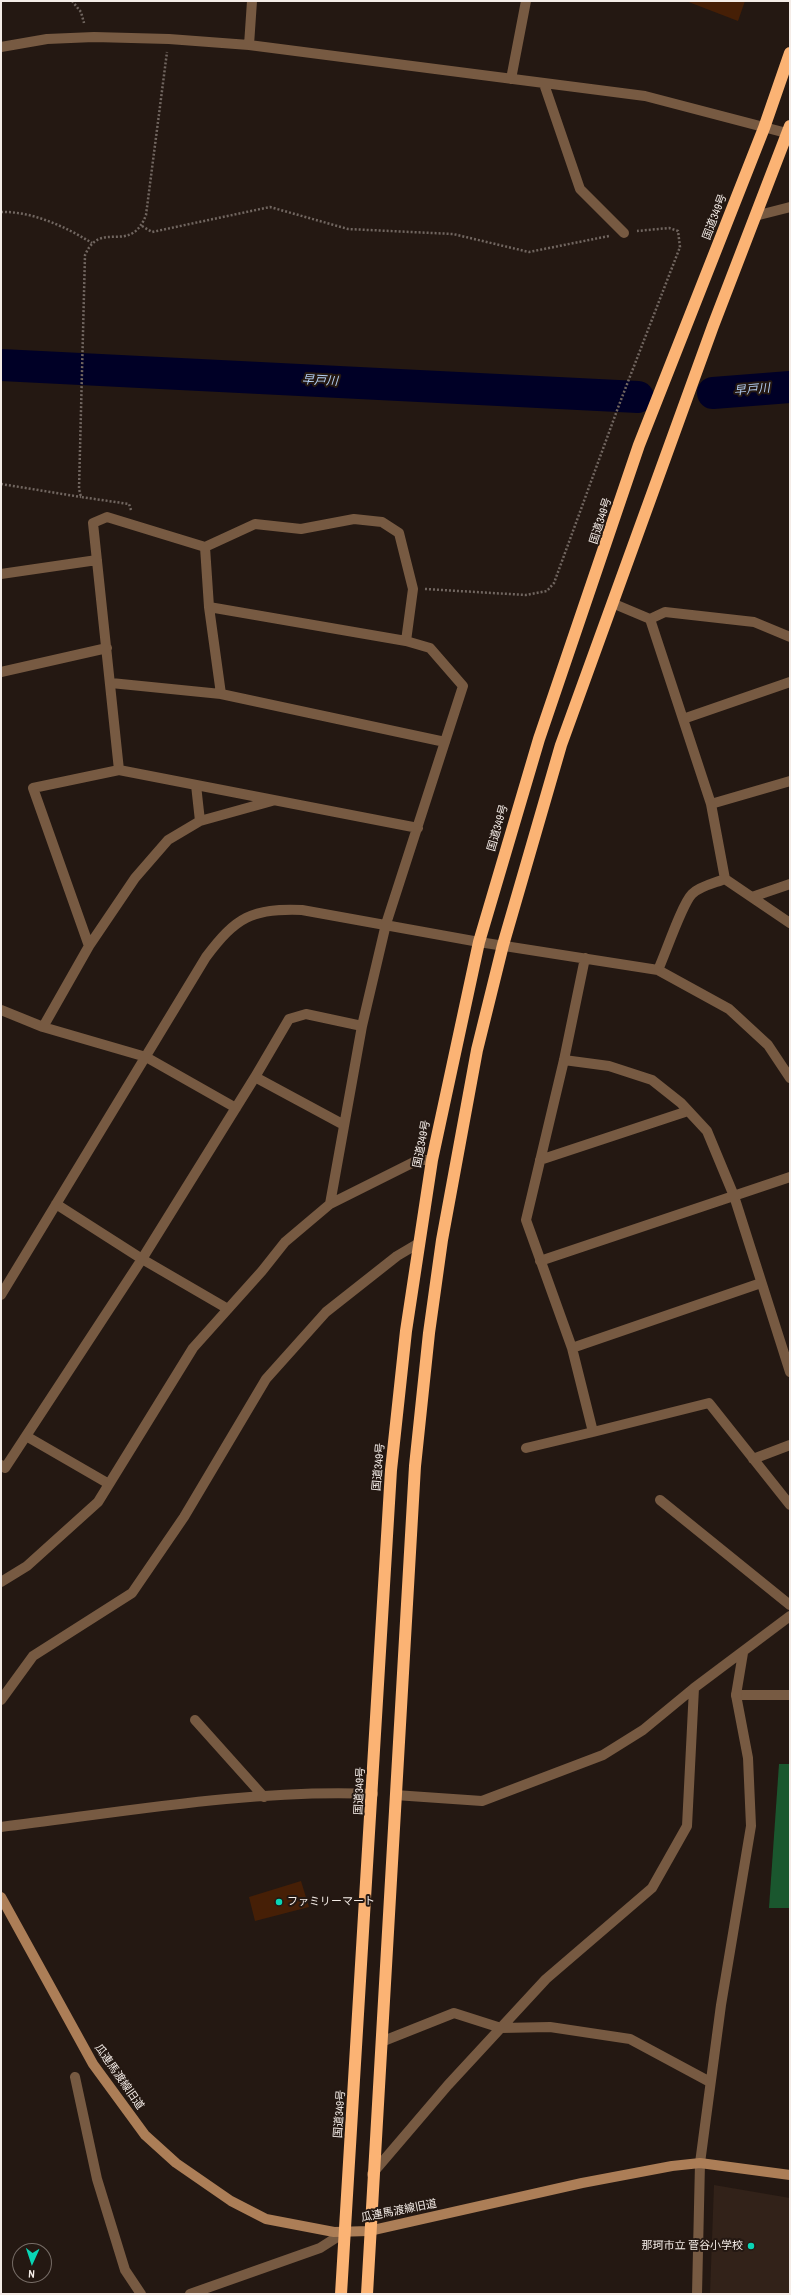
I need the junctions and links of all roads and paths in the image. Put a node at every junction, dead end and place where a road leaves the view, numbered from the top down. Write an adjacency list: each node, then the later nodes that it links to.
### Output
1 (72, 1): 4 (path)
2 (252, 1): 6 (street)
3 (526, 1): 9 (street)
4 (89, 37): 5 (street); 7 (street)
5 (169, 39): 6 (street); 16 (path)
6 (249, 45): 9 (street)
7 (1, 47)
8 (790, 53): 11 (highway, 国道349号)
9 (511, 79): 10 (street)
10 (544, 84): 11 (street); 17 (street)
11 (764, 128): 12 (street); 50 (highway, 国道349号)
12 (789, 131): 15 (highway)
13 (790, 207): 15 (street)
14 (1, 212): 18 (path)
15 (755, 216): 26 (highway)
16 (142, 226): 17 (path); 18 (path)
17 (624, 233): 25 (path)
18 (92, 243): 20 (path)
19 (1, 484): 20 (path)
20 (81, 496): 21 (path)
21 (134, 524): 22 (street); 23 (street)
22 (205, 547): 25 (street); 27 (street)
23 (98, 560): 24 (street); 31 (street)
24 (1, 574)
25 (413, 588): 30 (street)
26 (612, 603): 28 (street); 51 (highway)
27 (209, 607): 30 (street); 35 (street)
28 (650, 618): 29 (street); 36 (street)
29 (790, 637)
30 (406, 641): 37 (street)
31 (107, 648): 32 (street); 34 (street)
32 (1, 672)
33 (790, 682): 36 (street)
34 (111, 683): 35 (street); 38 (street)
35 (221, 694): 37 (street)
36 (683, 719): 42 (street)
37 (445, 742): 44 (street)
38 (119, 770): 40 (street); 52 (street)
39 (790, 781): 42 (street)
40 (196, 785): 41 (street); 43 (street)
41 (275, 800): 43 (street); 44 (street)
42 (711, 804): 45 (street)
43 (200, 821): 52 (street)
44 (418, 828): 49 (street)
45 (725, 879): 47 (street); 54 (street)
46 (790, 884): 47 (street)
47 (752, 897): 48 (street)
48 (790, 923)
49 (386, 924): 50 (street); 56 (street); 58 (street)
50 (479, 942): 51 (street); 65 (highway, 国道349号)
51 (502, 945): 53 (street); 98 (highway)
52 (89, 946): 57 (street)
53 (585, 958): 54 (street); 59 (street)
54 (658, 970): 61 (street)
55 (1, 1010): 57 (street)
56 (362, 1026): 60 (street); 64 (street)
57 (43, 1027): 58 (street)
58 (146, 1057): 62 (street); 69 (street)
59 (564, 1060): 63 (street); 66 (street)
60 (255, 1077): 62 (street); 64 (street)
61 (790, 1078)
62 (236, 1108): 72 (street)
63 (688, 1111): 66 (street); 68 (street)
64 (344, 1125): 70 (street)
65 (432, 1160): 70 (street); 71 (highway, 国道349号)
66 (540, 1160): 73 (street)
67 (790, 1177): 68 (street)
68 (734, 1196): 73 (street); 74 (street)
69 (56, 1204): 72 (street); 75 (street)
70 (330, 1204): 76 (street)
71 (419, 1243): 95 (street); 97 (highway, 国道349号)
72 (142, 1259): 76 (street); 80 (street)
73 (540, 1261): 77 (street)
74 (762, 1283): 77 (street); 78 (street)
75 (1, 1295)
76 (228, 1309): 85 (street)
77 (572, 1348): 79 (street)
78 (790, 1372)
79 (593, 1432): 82 (street); 83 (street)
80 (26, 1436): 84 (street); 85 (street)
81 (790, 1445): 83 (street)
82 (526, 1448)
83 (753, 1459): 87 (street)
84 (1, 1465)
85 (109, 1484): 88 (street)
86 (660, 1500): 89 (street)
87 (790, 1505)
88 (1, 1582)
89 (790, 1605)
90 (790, 1616): 91 (street)
91 (743, 1653): 92 (street); 93 (street)
92 (694, 1688): 98 (street); 102 (street)
93 (736, 1695): 94 (street); 105 (street)
94 (790, 1695)
95 (1, 1700)
96 (195, 1720): 99 (street)
97 (373, 1794): 99 (street); 110 (highway, 国道349号)
98 (395, 1795): 103 (highway)
99 (264, 1797): 100 (street)
100 (1, 1827)
101 (1, 1897): 110 (street, 瓜連馬渡線旧道)
102 (501, 2028): 103 (street); 105 (street); 107 (street)
103 (381, 2042): 107 (highway)
104 (75, 2077): 111 (street)
105 (710, 2082): 106 (street)
106 (700, 2163): 108 (street, 瓜連馬渡線旧道); 109 (street, 瓜連馬渡線旧道); 115 (street)
107 (372, 2174): 109 (highway)
108 (790, 2175)
109 (369, 2231): 110 (street, 瓜連馬渡線旧道); 114 (highway)
110 (345, 2232): 112 (street); 113 (highway, 国道349号)
111 (141, 2294)
112 (190, 2294)
113 (341, 2294)
114 (367, 2294)
115 (697, 2294)

